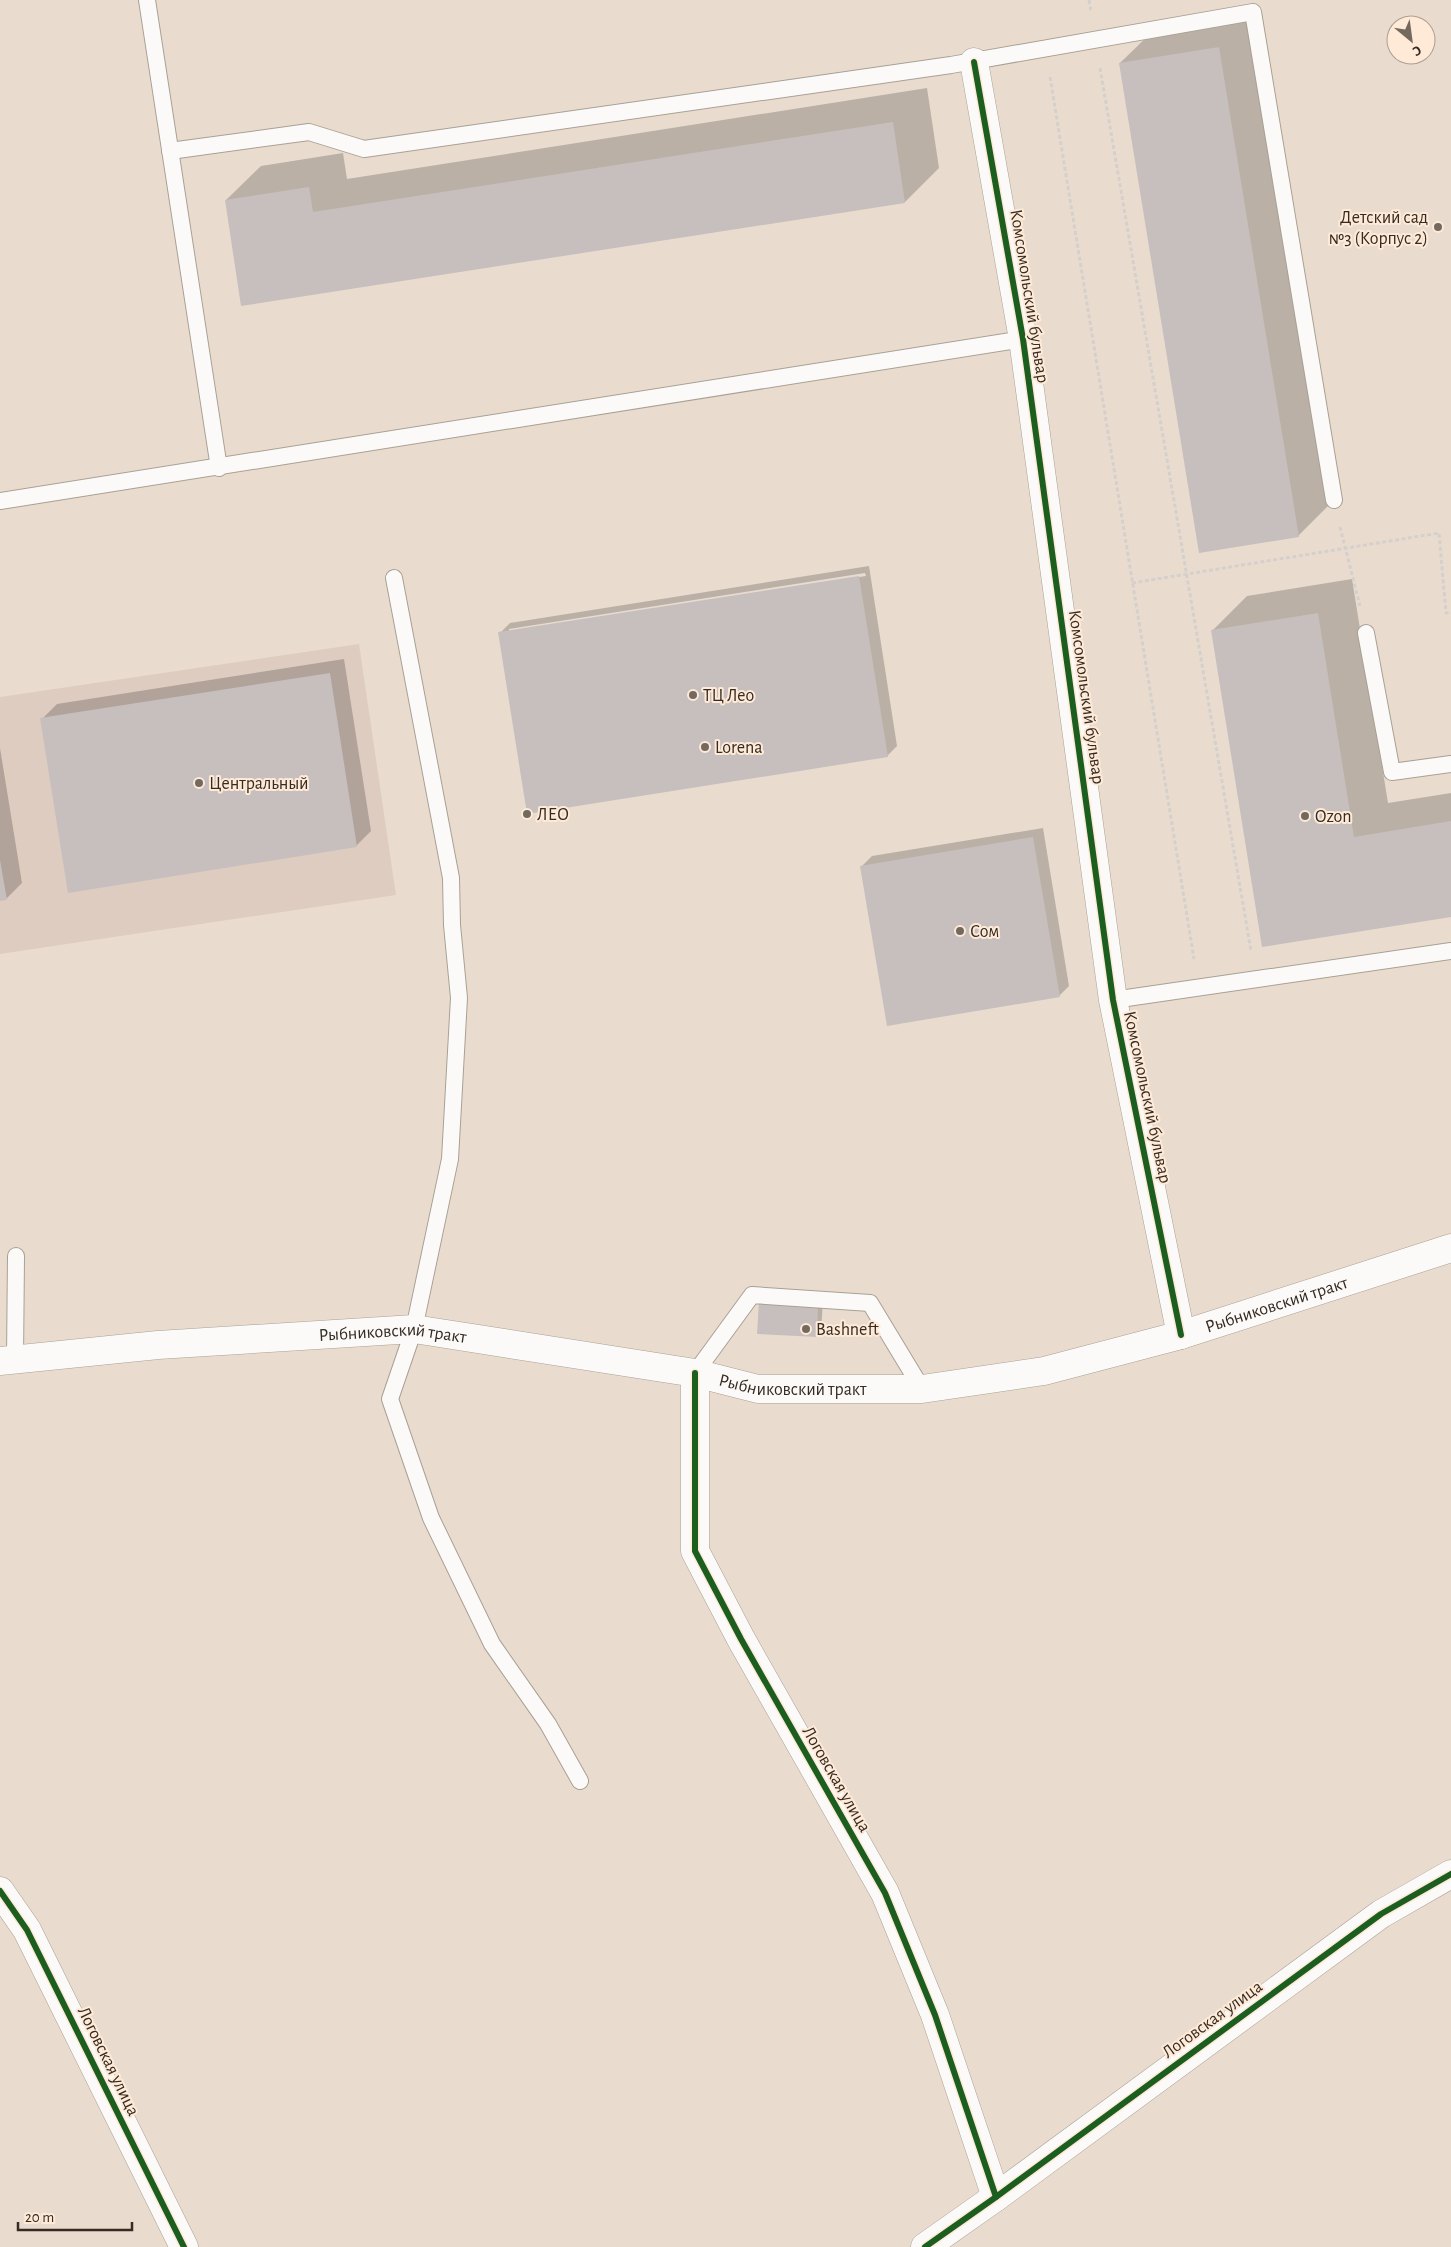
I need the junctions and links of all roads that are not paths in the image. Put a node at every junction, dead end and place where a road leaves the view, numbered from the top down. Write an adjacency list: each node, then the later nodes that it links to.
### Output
1 (147, 0): 4 (lane)
2 (1252, 6): 3 (lane); 7 (lane)
3 (974, 62): 4 (lane); 5 (street, Комсомольский бульвар)
4 (170, 151): 6 (lane)
5 (1024, 339): 6 (lane); 13 (street, Комсомольский бульвар)
6 (219, 468): 8 (lane)
7 (1334, 500)
8 (0, 501)
9 (394, 578): 16 (lane)
10 (1366, 633): 11 (lane)
11 (1451, 764)
12 (1451, 950): 13 (lane)
13 (1113, 1000): 17 (street, Комсомольский бульвар)
14 (1451, 1248): 17 (street, Рыбниковский тракт)
15 (16, 1256): 18 (lane)
16 (414, 1329): 18 (street, Рыбниковский тракт); 19 (street, Рыбниковский тракт); 21 (lane)
17 (1182, 1335): 20 (street, Рыбниковский тракт)
18 (7, 1361)
19 (695, 1373): 20 (street, Рыбниковский тракт); 20 (lane); 24 (street, Логовская улица)
20 (922, 1389)
21 (580, 1781)
22 (1451, 1874): 24 (street, Логовская улица)
23 (0, 1892): 25 (street, Логовская улица)
24 (996, 2197): 26 (street, Логовская улица)
25 (184, 2247)
26 (925, 2247)

